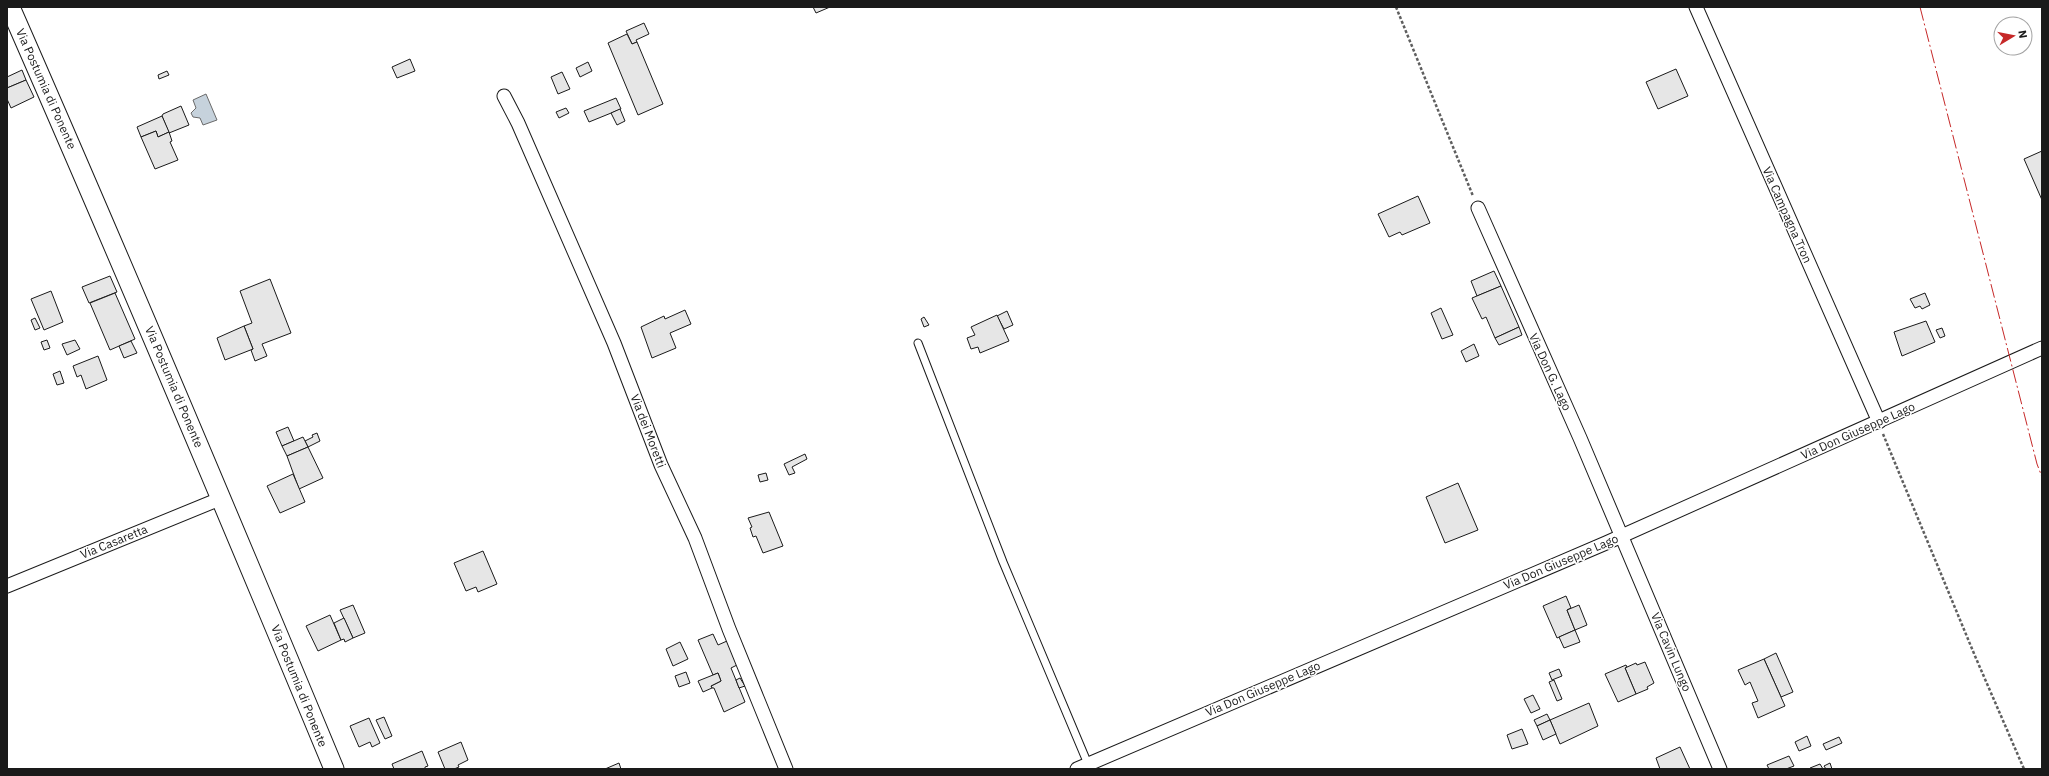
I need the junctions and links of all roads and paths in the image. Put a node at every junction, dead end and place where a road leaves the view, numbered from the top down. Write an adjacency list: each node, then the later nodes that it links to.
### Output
1 (10, 7): 9 (main road, Via Postumia di Ponente)
2 (1396, 7): 5 (path)
3 (1696, 7): 8 (street, Via Campagna Tron)
4 (504, 96): 14 (street, Via dei Moretti)
5 (1478, 208): 10 (street, Via Don G. Lago)
6 (918, 343): 12 (lane)
7 (2042, 348): 8 (street, Via Don Giuseppe Lago)
8 (1879, 422): 10 (street, Via Don Giuseppe Lago); 16 (path)
9 (222, 498): 11 (street, Via Casaretta); 13 (main road, Via Postumia di Ponente)
10 (1621, 536): 12 (street, Via Don Giuseppe Lago); 15 (street, Via Cavin Lungo)
11 (7, 586)
12 (1083, 767)
13 (334, 769)
14 (786, 769)
15 (1720, 769)
16 (2024, 769)

